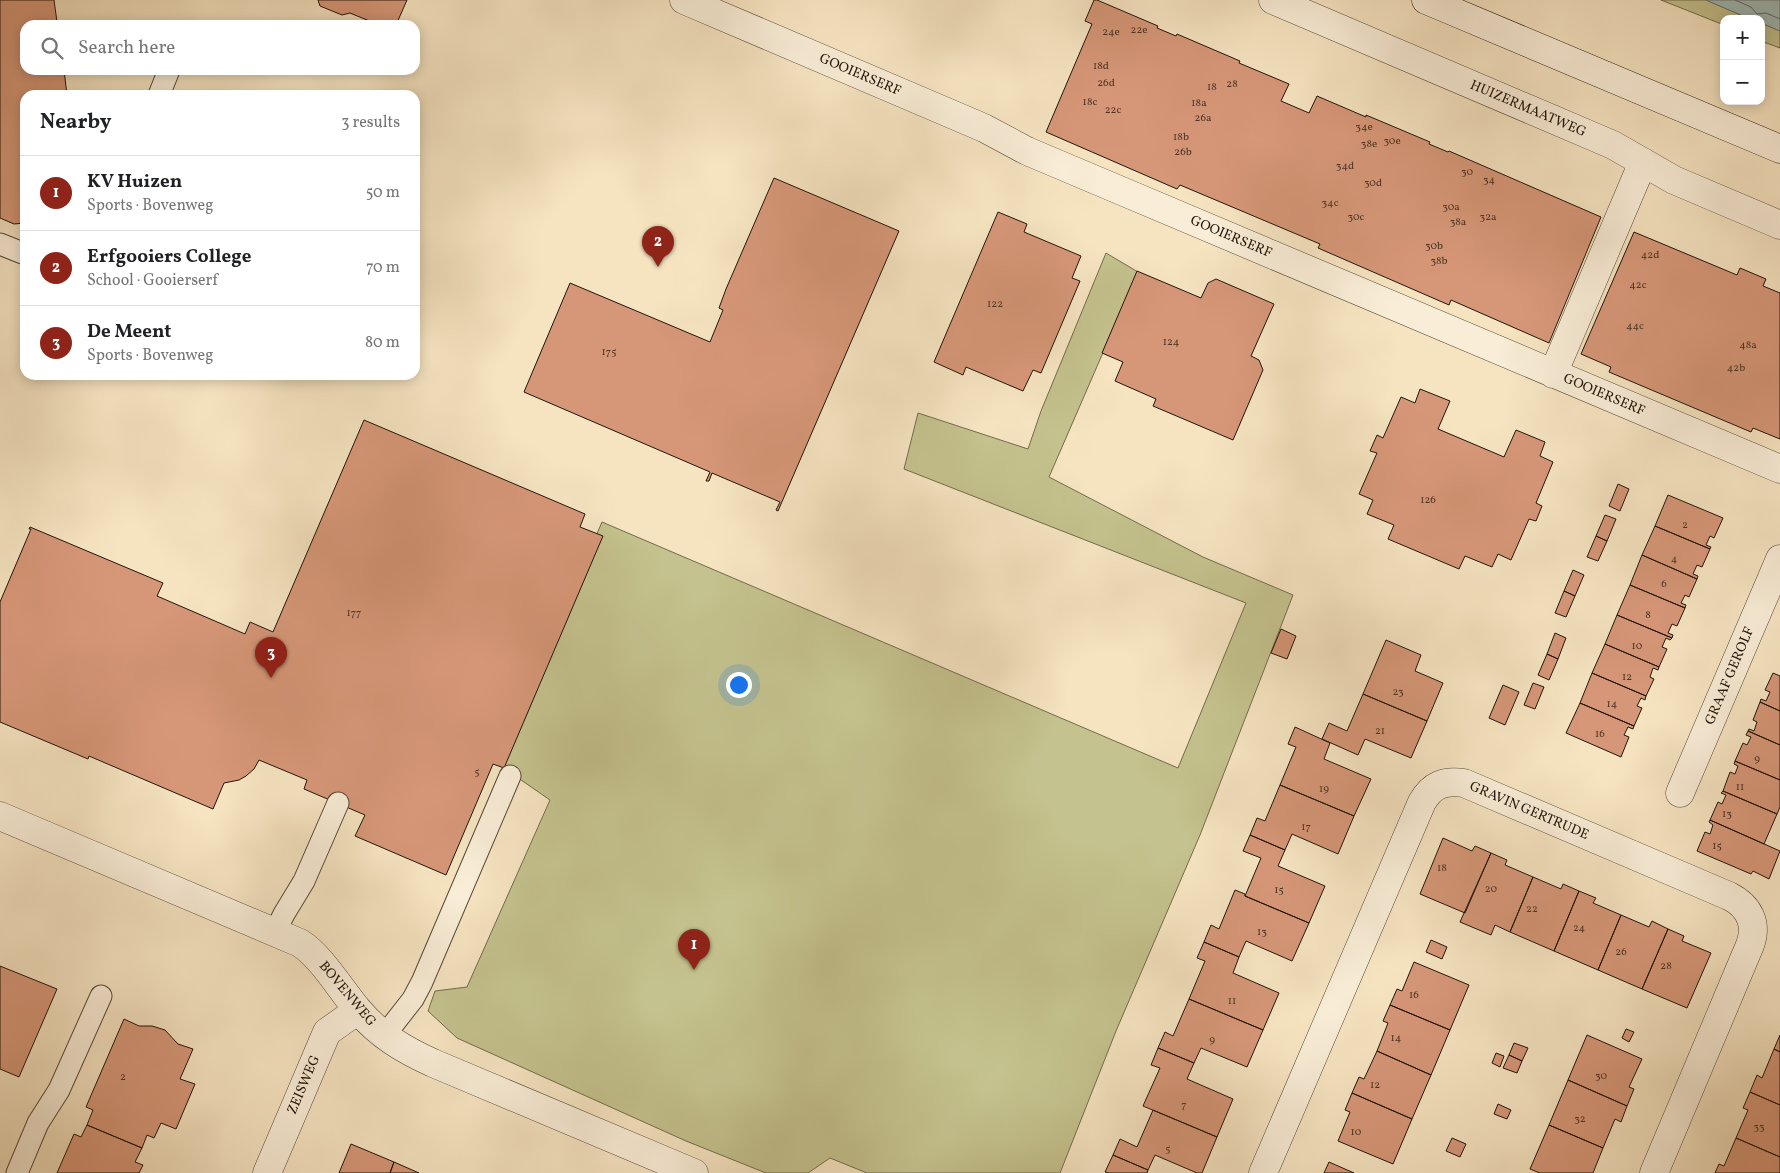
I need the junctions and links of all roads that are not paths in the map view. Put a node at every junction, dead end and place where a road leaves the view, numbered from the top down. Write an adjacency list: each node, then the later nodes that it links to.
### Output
1 (684, 0): 11 (street, GOOIERSERF)
2 (1273, 0): 7 (street, HUIZERMAATWEG)
3 (1426, 0): 6 (street)
4 (167, 75): 5 (lane)
5 (161, 90)
6 (1780, 149)
7 (1643, 162): 8 (street, HUIZERMAATWEG); 11 (street)
8 (1780, 225)
9 (0, 244): 10 (lane)
10 (20, 252)
11 (1553, 374): 12 (street, GOOIERSERF)
12 (1780, 469)
13 (1780, 558): 15 (street, GRAAF GEROLF)
14 (510, 776): 21 (lane)
15 (1680, 793)
16 (338, 803): 18 (lane)
17 (0, 816): 18 (street, BOVENWEG)
18 (275, 932): 20 (street, BOVENWEG)
19 (101, 996): 22 (lane)
20 (358, 1010): 21 (street, BOVENWEG); 23 (street, ZEISWEG)
21 (384, 1036): 24 (street, BOVENWEG)
22 (17, 1173)
23 (267, 1173)
24 (694, 1173)
25 (1264, 1173): 26 (street, GRAVIN GERTRUDE)
26 (1654, 1173)

